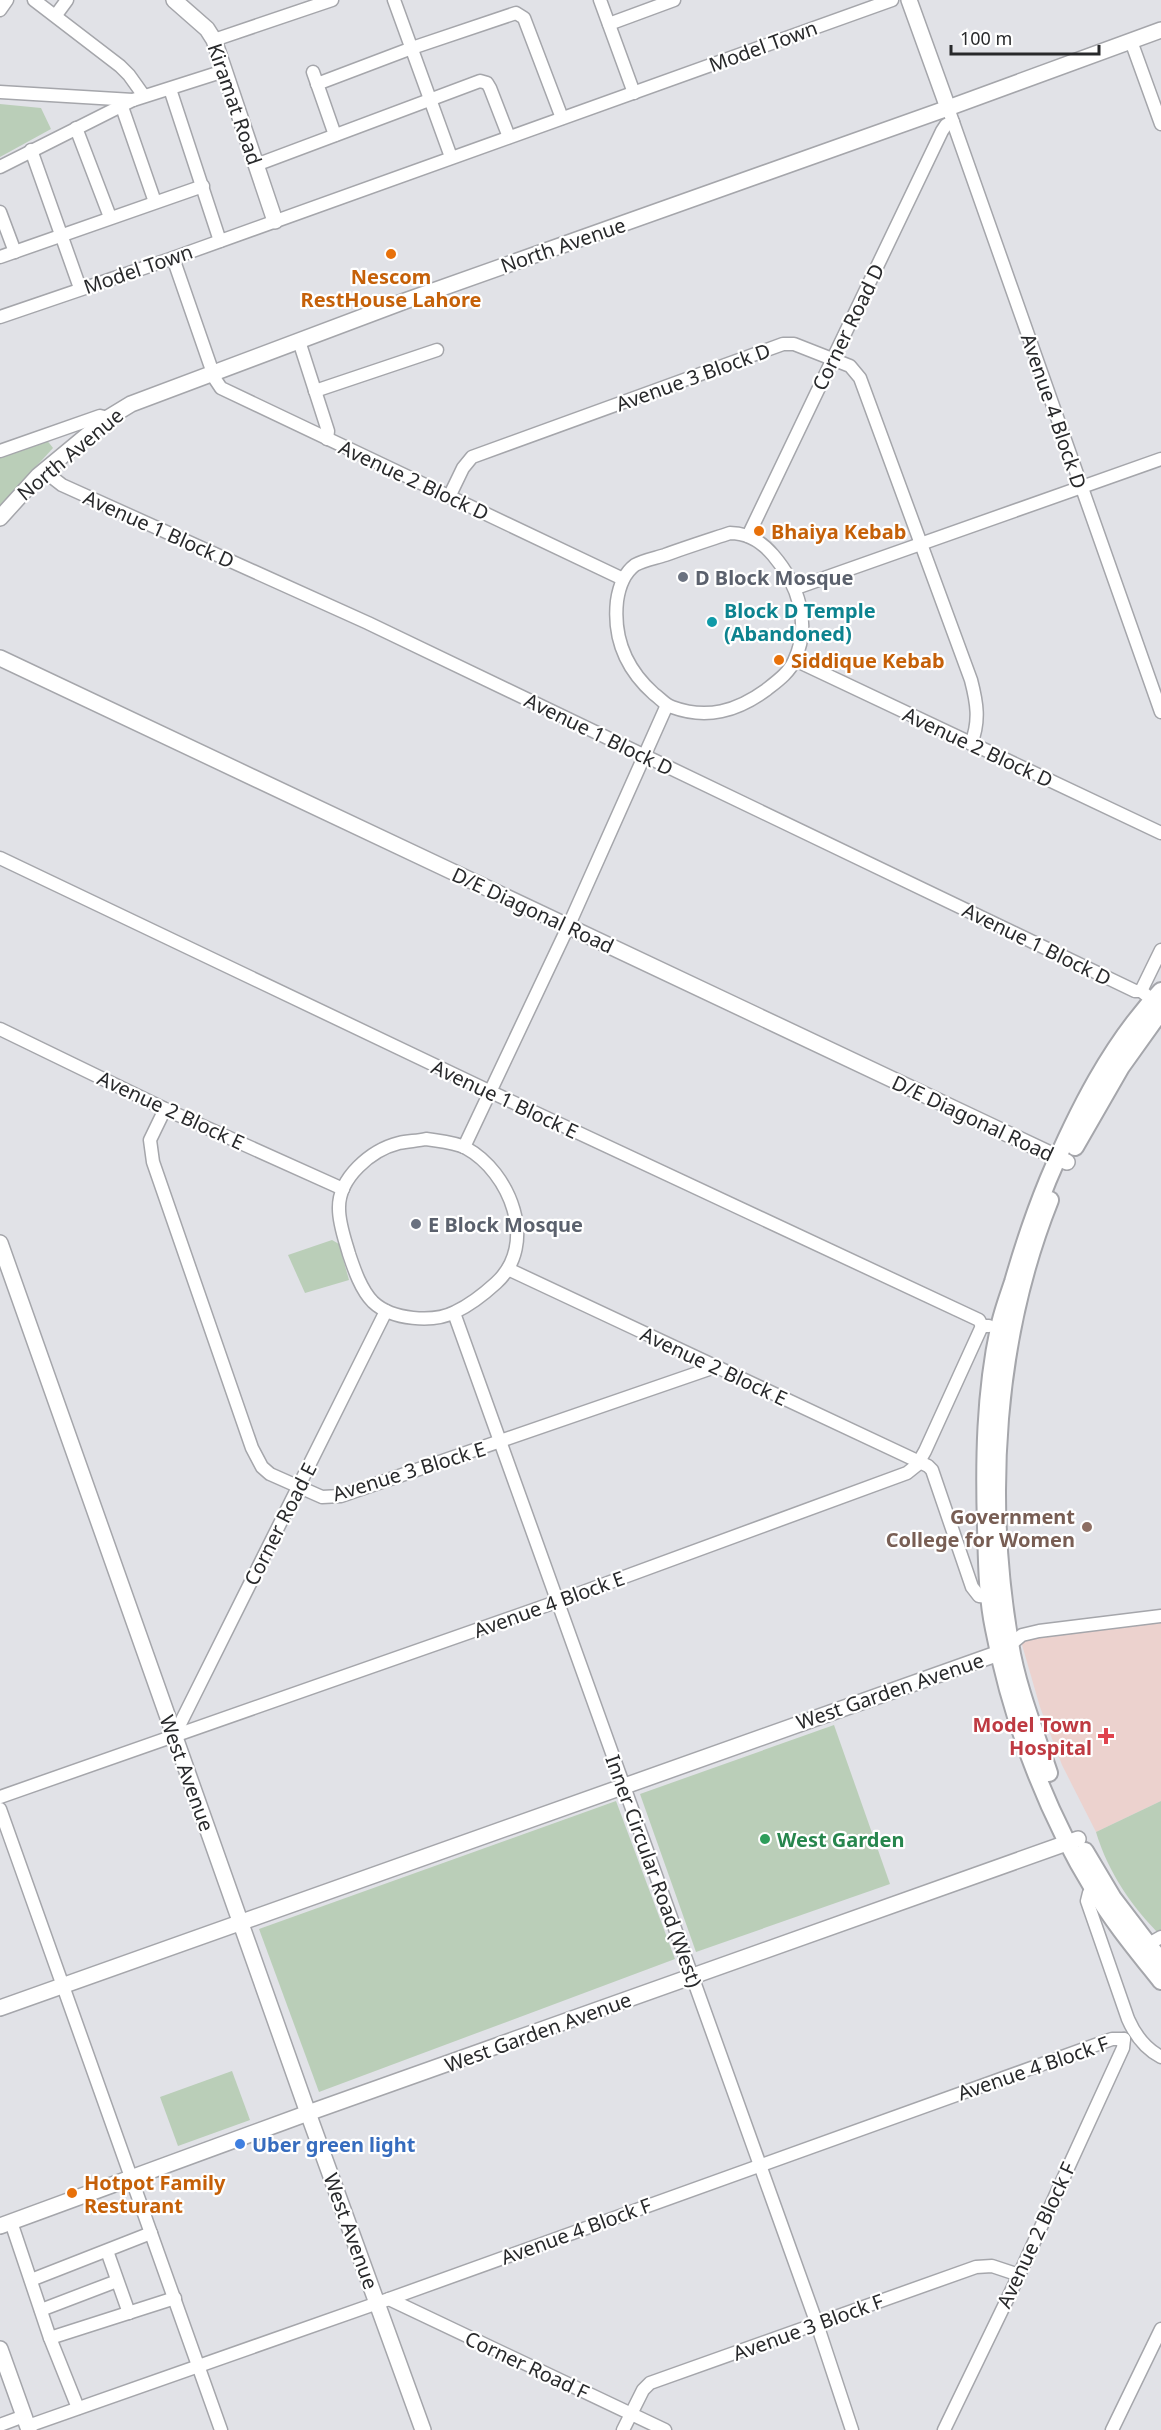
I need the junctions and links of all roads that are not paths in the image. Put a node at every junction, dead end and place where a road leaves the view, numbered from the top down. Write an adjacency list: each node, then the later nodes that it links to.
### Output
1 (7, 0): 11 (street)
2 (34, 0): 12 (street)
3 (67, 0): 12 (street)
4 (174, 0): 15 (street, Kiramat Road)
5 (333, 0): 15 (street)
6 (394, 0): 17 (street)
7 (600, 0): 13 (street)
8 (674, 0): 13 (street)
9 (892, 0): 23 (street, Model Town)
10 (909, 0): 27 (street)
11 (0, 10)
12 (56, 15): 24 (street)
13 (609, 24): 23 (street)
14 (1161, 30): 16 (street, North Avenue)
15 (214, 40): 18 (street, Kiramat Road)
16 (1131, 41): 27 (street, North Avenue); 29 (street)
17 (412, 48): 20 (street); 25 (street); 28 (street)
18 (224, 71): 21 (street); 35 (street, Kiramat Road)
19 (313, 72): 20 (street)
20 (317, 84): 31 (street)
21 (170, 89): 24 (street); 37 (street)
22 (0, 92): 24 (street)
23 (634, 93): 28 (street, Model Town)
24 (139, 98): 26 (street)
25 (430, 101): 31 (street); 32 (street); 34 (street)
26 (122, 107): 30 (street); 38 (street)
27 (950, 115): 49 (street, North Avenue); 51 (street, Corner Road D); 59 (street, Avenue 4 Block D)
28 (562, 118): 32 (street, Model Town)
29 (1161, 124)
30 (76, 128): 33 (street); 40 (street)
31 (335, 135): 35 (street)
32 (509, 136): 34 (street, Model Town)
33 (31, 150): 36 (street); 42 (street)
34 (451, 157): 41 (street, Model Town)
35 (255, 165): 41 (street, Kiramat Road)
36 (0, 167)
37 (203, 186): 38 (street); 43 (street)
38 (155, 202): 40 (street)
39 (0, 212): 44 (street)
40 (110, 217): 42 (street)
41 (275, 221): 43 (street, Model Town)
42 (59, 235): 44 (street); 47 (street)
43 (220, 241): 46 (street, Model Town)
44 (15, 252): 45 (street)
45 (0, 257)
46 (173, 258): 47 (street, Model Town); 52 (street)
47 (80, 288): 48 (street, Model Town)
48 (0, 317)
49 (299, 341): 52 (street, North Avenue); 53 (street)
50 (437, 350): 53 (street)
51 (832, 360): 60 (street, Avenue 3 Block D); 62 (street, Corner Road D); 63 (street, Avenue 3 Block D)
52 (213, 372): 54 (street, North Avenue); 55 (street, Avenue 2 Block D)
53 (315, 392): 55 (street)
54 (108, 418): 56 (street); 58 (street, North Avenue)
55 (327, 439): 60 (street, Avenue 2 Block D)
56 (0, 451)
57 (1161, 459): 59 (street)
58 (44, 471): 61 (street, North Avenue); 71 (street, Avenue 1 Block D)
59 (1080, 486): 63 (street); 69 (street, Avenue 4 Block D)
60 (449, 497): 64 (street, Avenue 2 Block D)
61 (0, 518)
62 (748, 536): 64 (street); 65 (street)
63 (922, 542): 65 (street); 70 (street, Avenue 3 Block D)
64 (622, 579): 68 (street)
65 (796, 588): 67 (street)
66 (0, 658): 74 (street, D/E Diagonal Road)
67 (795, 660): 68 (street); 70 (street, Avenue 2 Block D)
68 (668, 705): 71 (street)
69 (1161, 712)
70 (971, 744): 72 (street, Avenue 2 Block D)
71 (644, 756): 74 (street); 76 (street, Avenue 1 Block D)
72 (1161, 833)
73 (0, 858): 78 (street, Avenue 1 Block E)
74 (568, 927): 78 (street); 81 (street, D/E Diagonal Road)
75 (1161, 950): 76 (street)
76 (1155, 1000): 81 (main road)
77 (0, 1029): 79 (street, Avenue 2 Block E)
78 (491, 1092): 80 (street); 87 (street, Avenue 1 Block E)
79 (165, 1109): 82 (street, Avenue 2 Block E); 91 (street, Avenue 3 Block E)
80 (464, 1147): 82 (street); 84 (street)
81 (1062, 1160): 87 (main road)
82 (343, 1189): 85 (street)
83 (0, 1243): 96 (street, West Avenue)
84 (508, 1269): 86 (street); 88 (street, Avenue 2 Block E)
85 (386, 1311): 86 (street); 91 (street, Corner Road E)
86 (454, 1313): 89 (street, Inner Circular Road (West))
87 (998, 1327): 90 (street); 92 (main road); 95 (main road)
88 (715, 1367): 89 (street, Avenue 3 Block E); 90 (street, Avenue 2 Block E)
89 (501, 1442): 91 (street, Avenue 3 Block E); 93 (street, Inner Circular Road (West))
90 (920, 1462): 92 (street); 93 (street, Avenue 4 Block E)
91 (299, 1486): 96 (street, Corner Road E)
92 (989, 1597): 95 (main road)
93 (556, 1602): 96 (street, Avenue 4 Block E); 97 (street, Inner Circular Road (West))
94 (1161, 1616): 95 (street)
95 (1005, 1649): 97 (street, West Garden Avenue); 100 (main road)
96 (174, 1736): 98 (street, Avenue 4 Block E); 102 (street, West Avenue)
97 (624, 1785): 102 (street, West Garden Avenue); 105 (street, Inner Circular Road (West))
98 (0, 1797)
99 (0, 1809): 107 (street)
100 (1073, 1841): 101 (main road); 103 (main road); 105 (street, West Garden Avenue)
101 (1094, 1891): 106 (main road); 109 (street)
102 (241, 1921): 107 (street, West Garden Avenue); 111 (street, West Avenue)
103 (1154, 1941): 104 (main road)
104 (1161, 1961)
105 (692, 1977): 111 (street, West Garden Avenue); 112 (street, Inner Circular Road (West))
106 (1161, 1981)
107 (62, 1986): 108 (street, West Garden Avenue); 113 (street)
108 (0, 2008)
109 (1129, 2035): 110 (street); 112 (street, Avenue 4 Block F); 117 (street, Avenue 2 Block F)
110 (1161, 2057)
111 (308, 2113): 113 (street, West Garden Avenue); 121 (street, West Avenue)
112 (759, 2165): 121 (street, Avenue 4 Block F); 124 (street, Inner Circular Road (West))
113 (130, 2178): 114 (street, West Garden Avenue); 115 (street)
114 (5, 2224): 118 (street)
115 (151, 2233): 116 (street); 120 (street)
116 (107, 2251): 118 (street); 119 (street)
117 (1018, 2275): 124 (street, Avenue 3 Block F); 138 (street, Avenue 2 Block F)
118 (31, 2280): 122 (street)
119 (117, 2281): 122 (street); 123 (street)
120 (175, 2298): 123 (street); 128 (street)
121 (383, 2301): 128 (street, Avenue 4 Block F); 130 (street, Corner Road F); 134 (street, West Avenue)
122 (41, 2310): 126 (street)
123 (129, 2313): 126 (street)
124 (817, 2324): 130 (street, Avenue 3 Block F); 137 (street, Inner Circular Road (West))
125 (1161, 2329): 139 (street)
126 (50, 2338): 129 (street)
127 (0, 2349): 131 (street)
128 (197, 2365): 129 (street, Avenue 4 Block F); 133 (street)
129 (78, 2408): 131 (street, Avenue 4 Block F)
130 (630, 2413): 135 (street, Avenue 3 Block F); 136 (street, Corner Road F)
131 (27, 2424): 132 (street, Avenue 4 Block F)
132 (0, 2425)
133 (221, 2430)
134 (423, 2430)
135 (622, 2430)
136 (665, 2430)
137 (852, 2430)
138 (944, 2430)
139 (1112, 2430)

